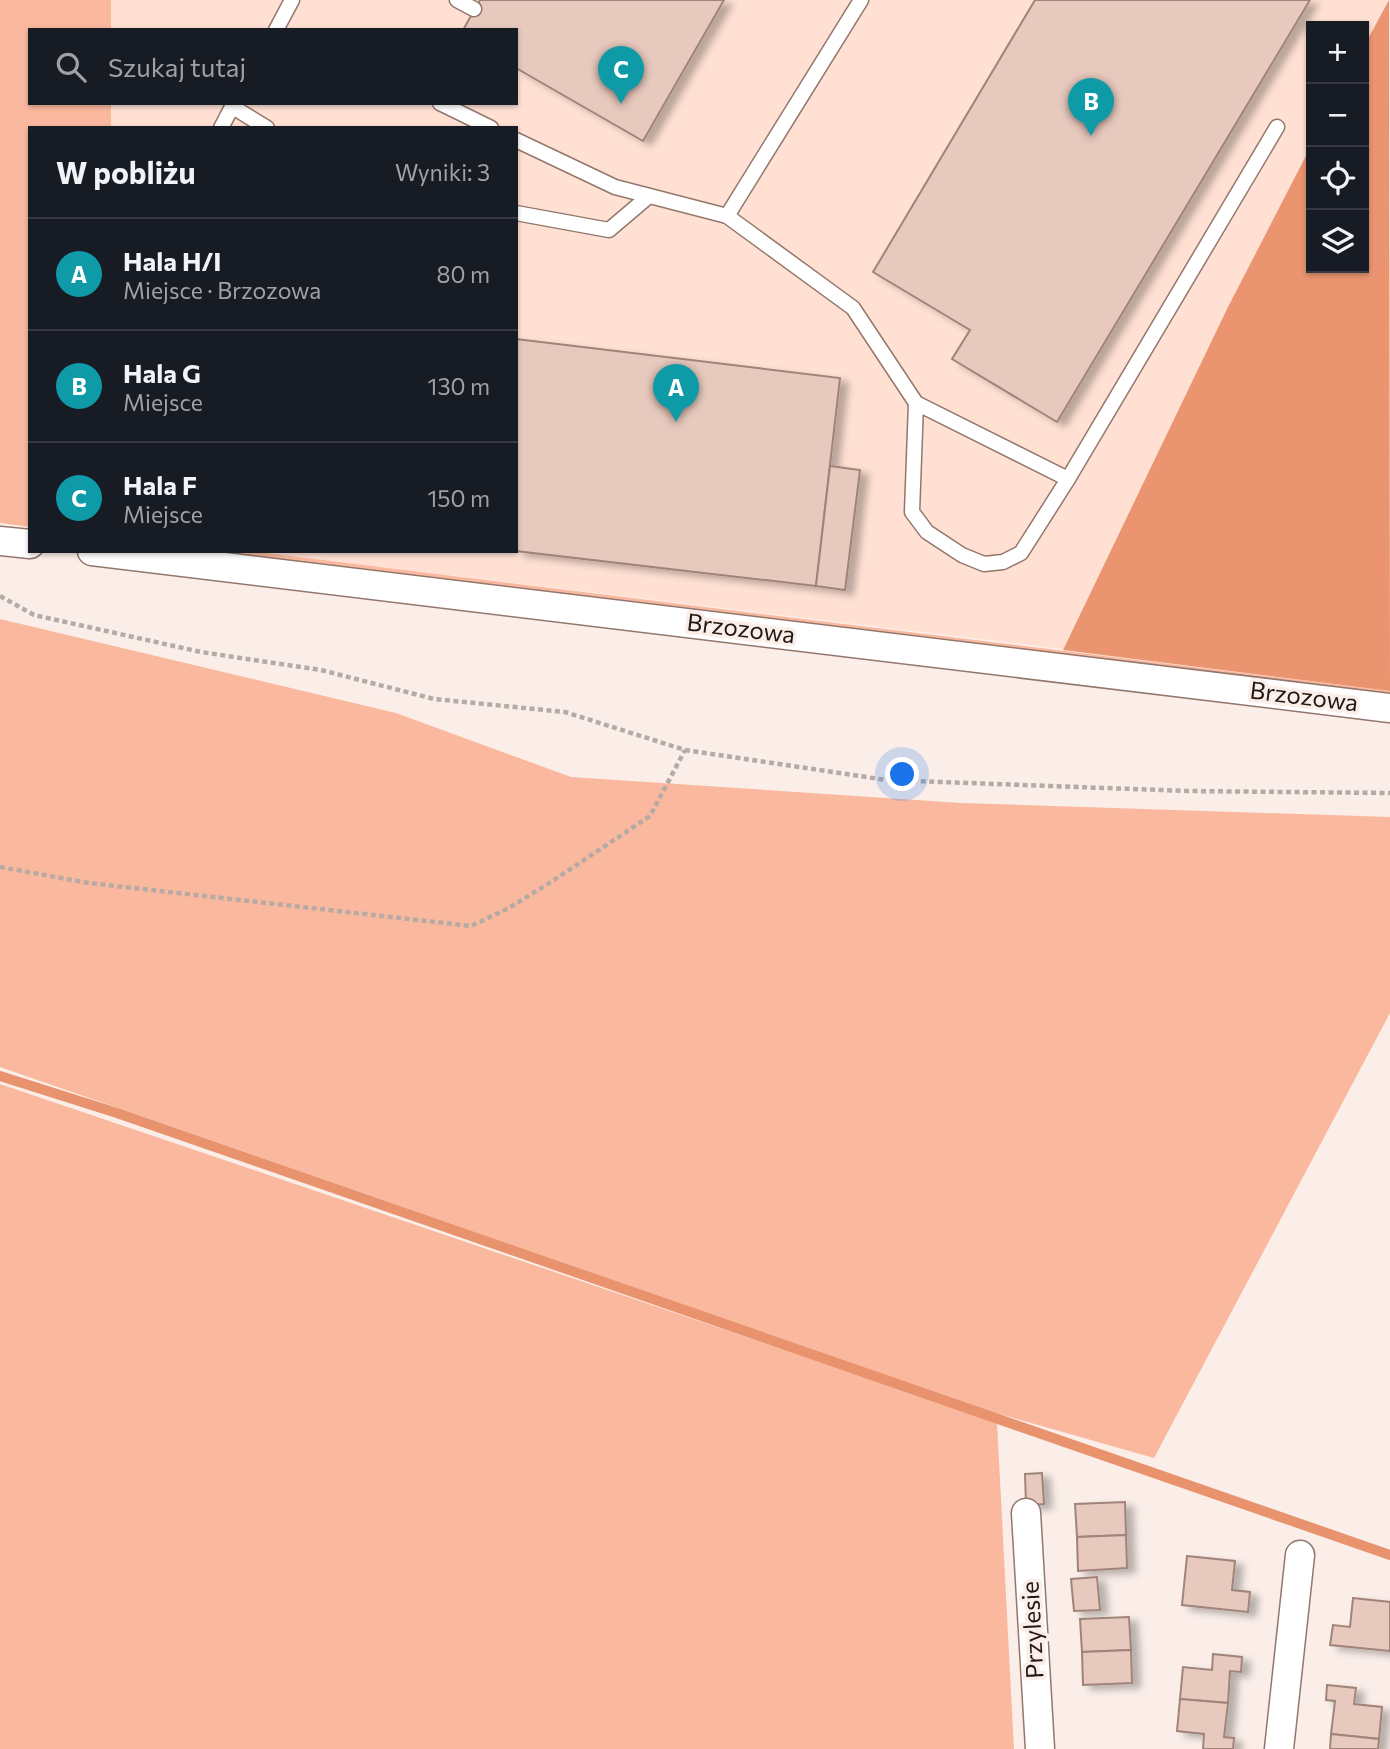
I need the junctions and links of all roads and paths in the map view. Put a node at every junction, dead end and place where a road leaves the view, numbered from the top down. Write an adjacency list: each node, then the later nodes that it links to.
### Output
1 (292, 0): 5 (lane)
2 (457, 0): 4 (lane)
3 (861, 0): 15 (lane)
4 (474, 9)
5 (280, 28)
6 (234, 105): 8 (lane); 9 (lane)
7 (444, 105): 10 (lane)
8 (221, 126)
9 (264, 126)
10 (487, 126)
11 (1278, 127): 17 (lane)
12 (518, 141): 13 (lane)
13 (649, 196): 14 (lane); 15 (lane)
14 (518, 213)
15 (727, 216): 16 (lane)
16 (916, 403): 17 (lane); 17 (lane)
17 (1068, 478)
18 (0, 541): 19 (street)
19 (28, 544)
20 (109, 553): 22 (street, Brzozowa)
21 (0, 596): 23 (path)
22 (1390, 708)
23 (685, 750): 24 (path); 25 (path)
24 (1390, 793)
25 (0, 867)
26 (1026, 1513): 28 (street, Przylesie)
27 (1300, 1555): 29 (street)
28 (1040, 1749)
29 (1279, 1749)

